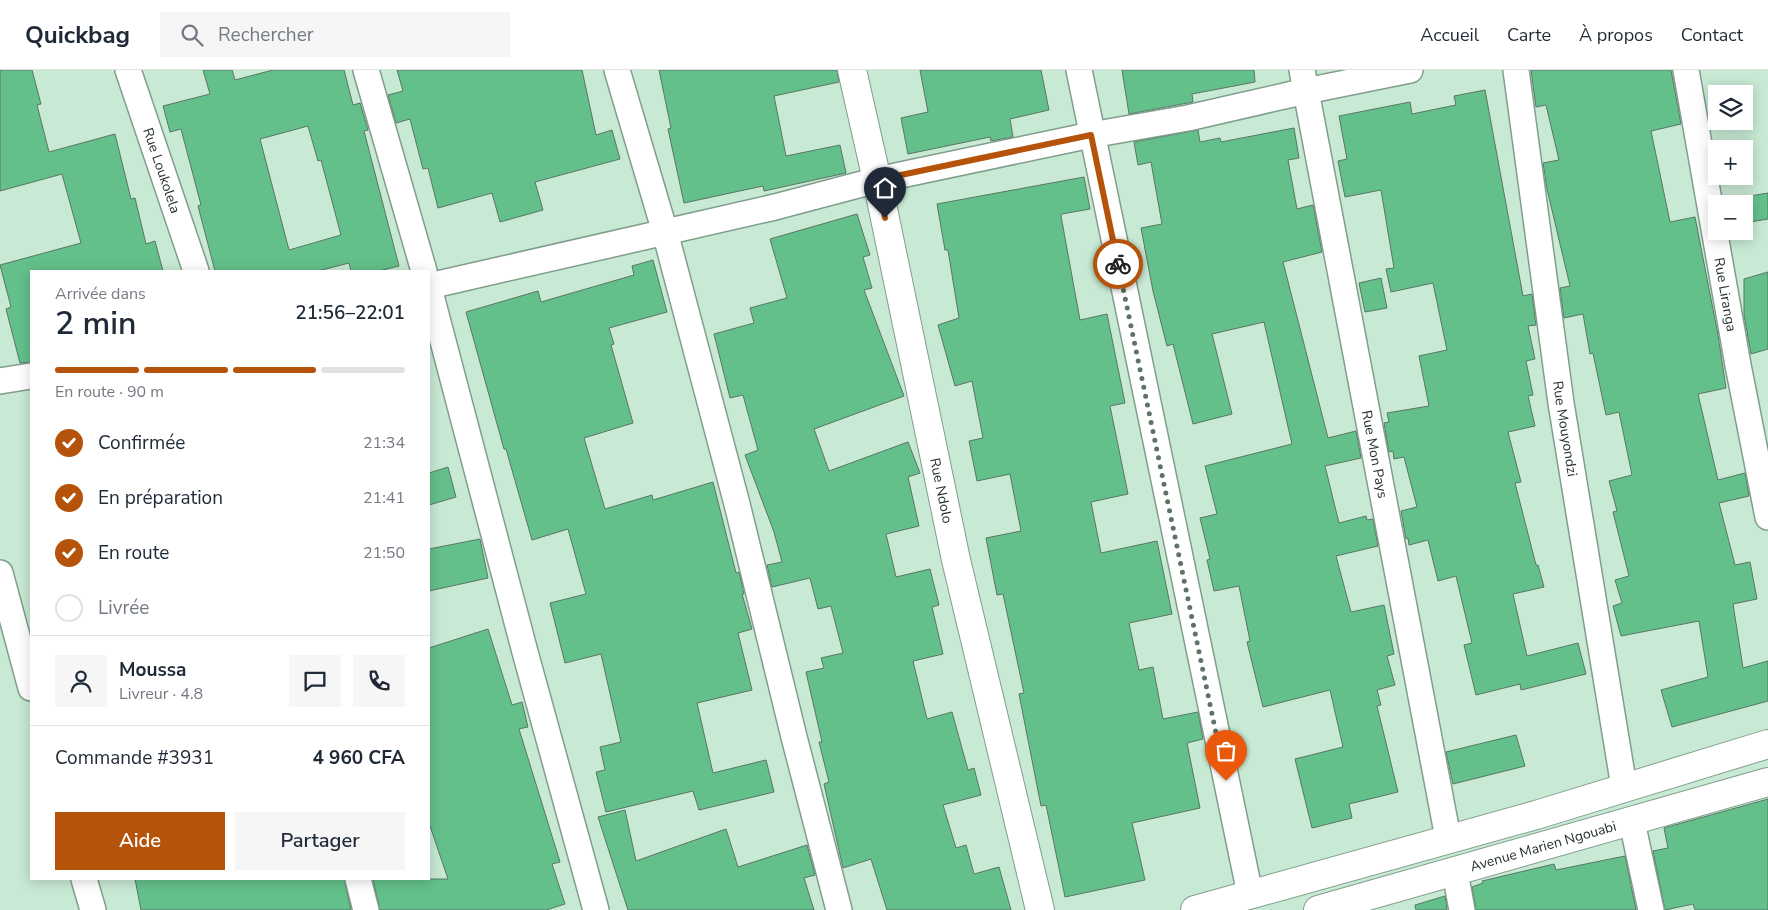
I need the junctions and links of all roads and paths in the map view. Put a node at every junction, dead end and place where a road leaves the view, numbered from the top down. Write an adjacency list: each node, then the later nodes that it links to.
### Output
1 (128, 70): 13 (street, Rue Loukolela)
2 (366, 70): 14 (street)
3 (617, 70): 12 (street)
4 (852, 70): 11 (main road, Rue Ndolo)
5 (1079, 70): 10 (street)
6 (1410, 70): 9 (street)
7 (1516, 70): 24 (street, Rue Mouyondzi)
8 (1686, 70): 19 (street, Rue Liranga)
9 (1304, 81): 10 (street); 26 (street, Rue Mon Pays)
10 (1091, 135): 11 (street); 30 (street)
11 (877, 180): 12 (street); 35 (main road, Rue Ndolo)
12 (665, 232): 15 (street); 34 (street)
13 (196, 270)
14 (424, 270)
15 (430, 287)
16 (430, 291): 33 (street)
17 (30, 376): 18 (street)
18 (0, 381)
19 (1768, 516)
20 (0, 572): 21 (street)
21 (30, 684)
22 (1768, 744): 24 (main road)
23 (1768, 782): 25 (main road, Avenue Marien Ngouabi)
24 (1624, 787): 26 (main road)
25 (1632, 822): 27 (main road, Avenue Marien Ngouabi); 39 (street)
26 (1448, 838): 30 (main road)
27 (1455, 872): 37 (main road, Avenue Marien Ngouabi); 38 (street)
28 (84, 880): 31 (street)
29 (358, 880): 32 (street)
30 (1250, 894): 36 (main road)
31 (93, 910)
32 (366, 910)
33 (596, 910)
34 (838, 910)
35 (1040, 910)
36 (1196, 910)
37 (1318, 910)
38 (1462, 910)
39 (1651, 910)

